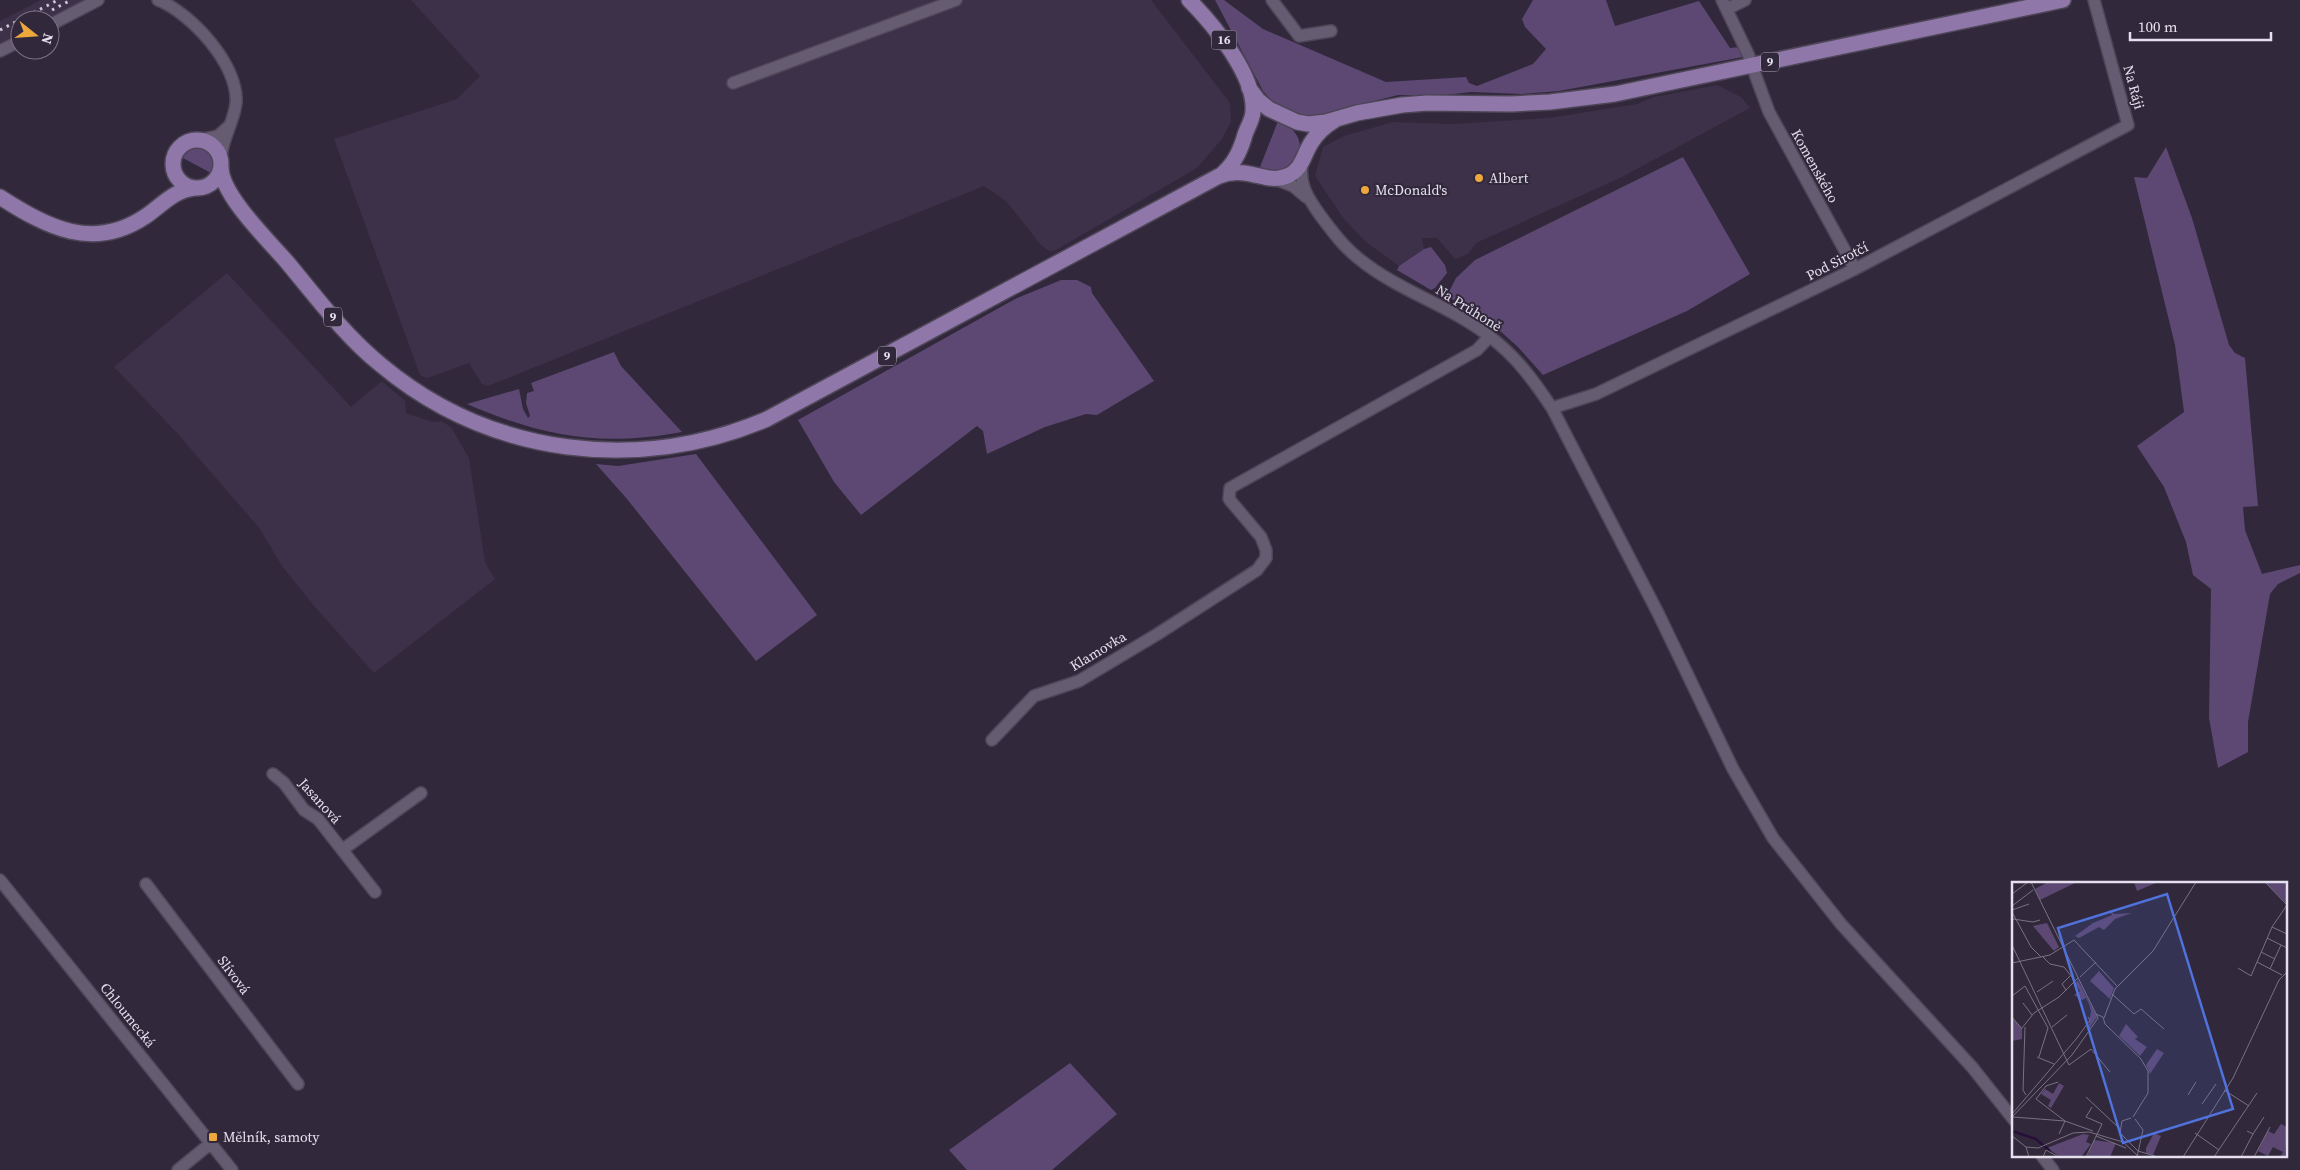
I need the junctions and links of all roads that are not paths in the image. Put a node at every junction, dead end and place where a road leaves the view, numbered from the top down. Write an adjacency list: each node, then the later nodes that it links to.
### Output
1 (98, 0): 10 (street)
2 (158, 0): 19 (street)
3 (956, 0): 14 (street)
4 (1189, 0): 15 (main road, 16)
5 (1272, 0): 11 (street)
6 (1745, 0): 9 (street)
7 (2063, 0): 17 (main road, 9)
8 (2094, 0): 18 (street, Na Ráji)
9 (1724, 5): 12 (street)
10 (60, 19)
11 (1332, 31)
12 (1749, 56)
13 (1755, 74): 34 (street, Komenského)
14 (733, 83)
15 (1248, 88): 16 (main road, 16); 20 (main road, 16)
16 (1287, 118): 17 (main road, 9); 20 (main road, 9); 23 (main road)
17 (1335, 120): 23 (main road, 9)
18 (2128, 124): 34 (street, Pod Sirotčí)
19 (229, 126): 21 (street); 24 (street)
20 (1248, 128): 22 (main road, 9)
21 (199, 140): 24 (main road, 9); 25 (main road)
22 (1242, 144): 26 (main road); 27 (main road, 9)
23 (1304, 158): 28 (main road, 9); 31 (street, Na Průhoně)
24 (221, 163): 29 (main road); 33 (main road, 9)
25 (174, 170): 29 (main road, 9); 32 (main road)
26 (1258, 174): 27 (main road, 9); 28 (main road, 9)
27 (1219, 176): 33 (main road, 9)
28 (1275, 179): 31 (street, Na Průhoně)
29 (199, 187): 32 (main road); 33 (main road, 9)
30 (0, 197): 32 (main road)
31 (1309, 200): 35 (street, Na Průhoně)
32 (162, 203)
33 (237, 203)
34 (1855, 269): 36 (street, Pod Sirotčí)
35 (1490, 336): 36 (street, Na Průhoně); 37 (street, Klamovka)
36 (1552, 408): 45 (street, Na Průhoně)
37 (992, 740)
38 (273, 774): 40 (street, Jasanová)
39 (421, 794): 40 (street)
40 (342, 850): 43 (street, Jasanová)
41 (0, 880): 46 (street, Chloumecká)
42 (146, 884): 44 (street, Slívová)
43 (375, 892)
44 (298, 1084)
45 (2012, 1117)
46 (210, 1142): 48 (street); 49 (street, Chloumecká)
47 (2044, 1158): 50 (street)
48 (178, 1170)
49 (232, 1170)
50 (2053, 1170)

